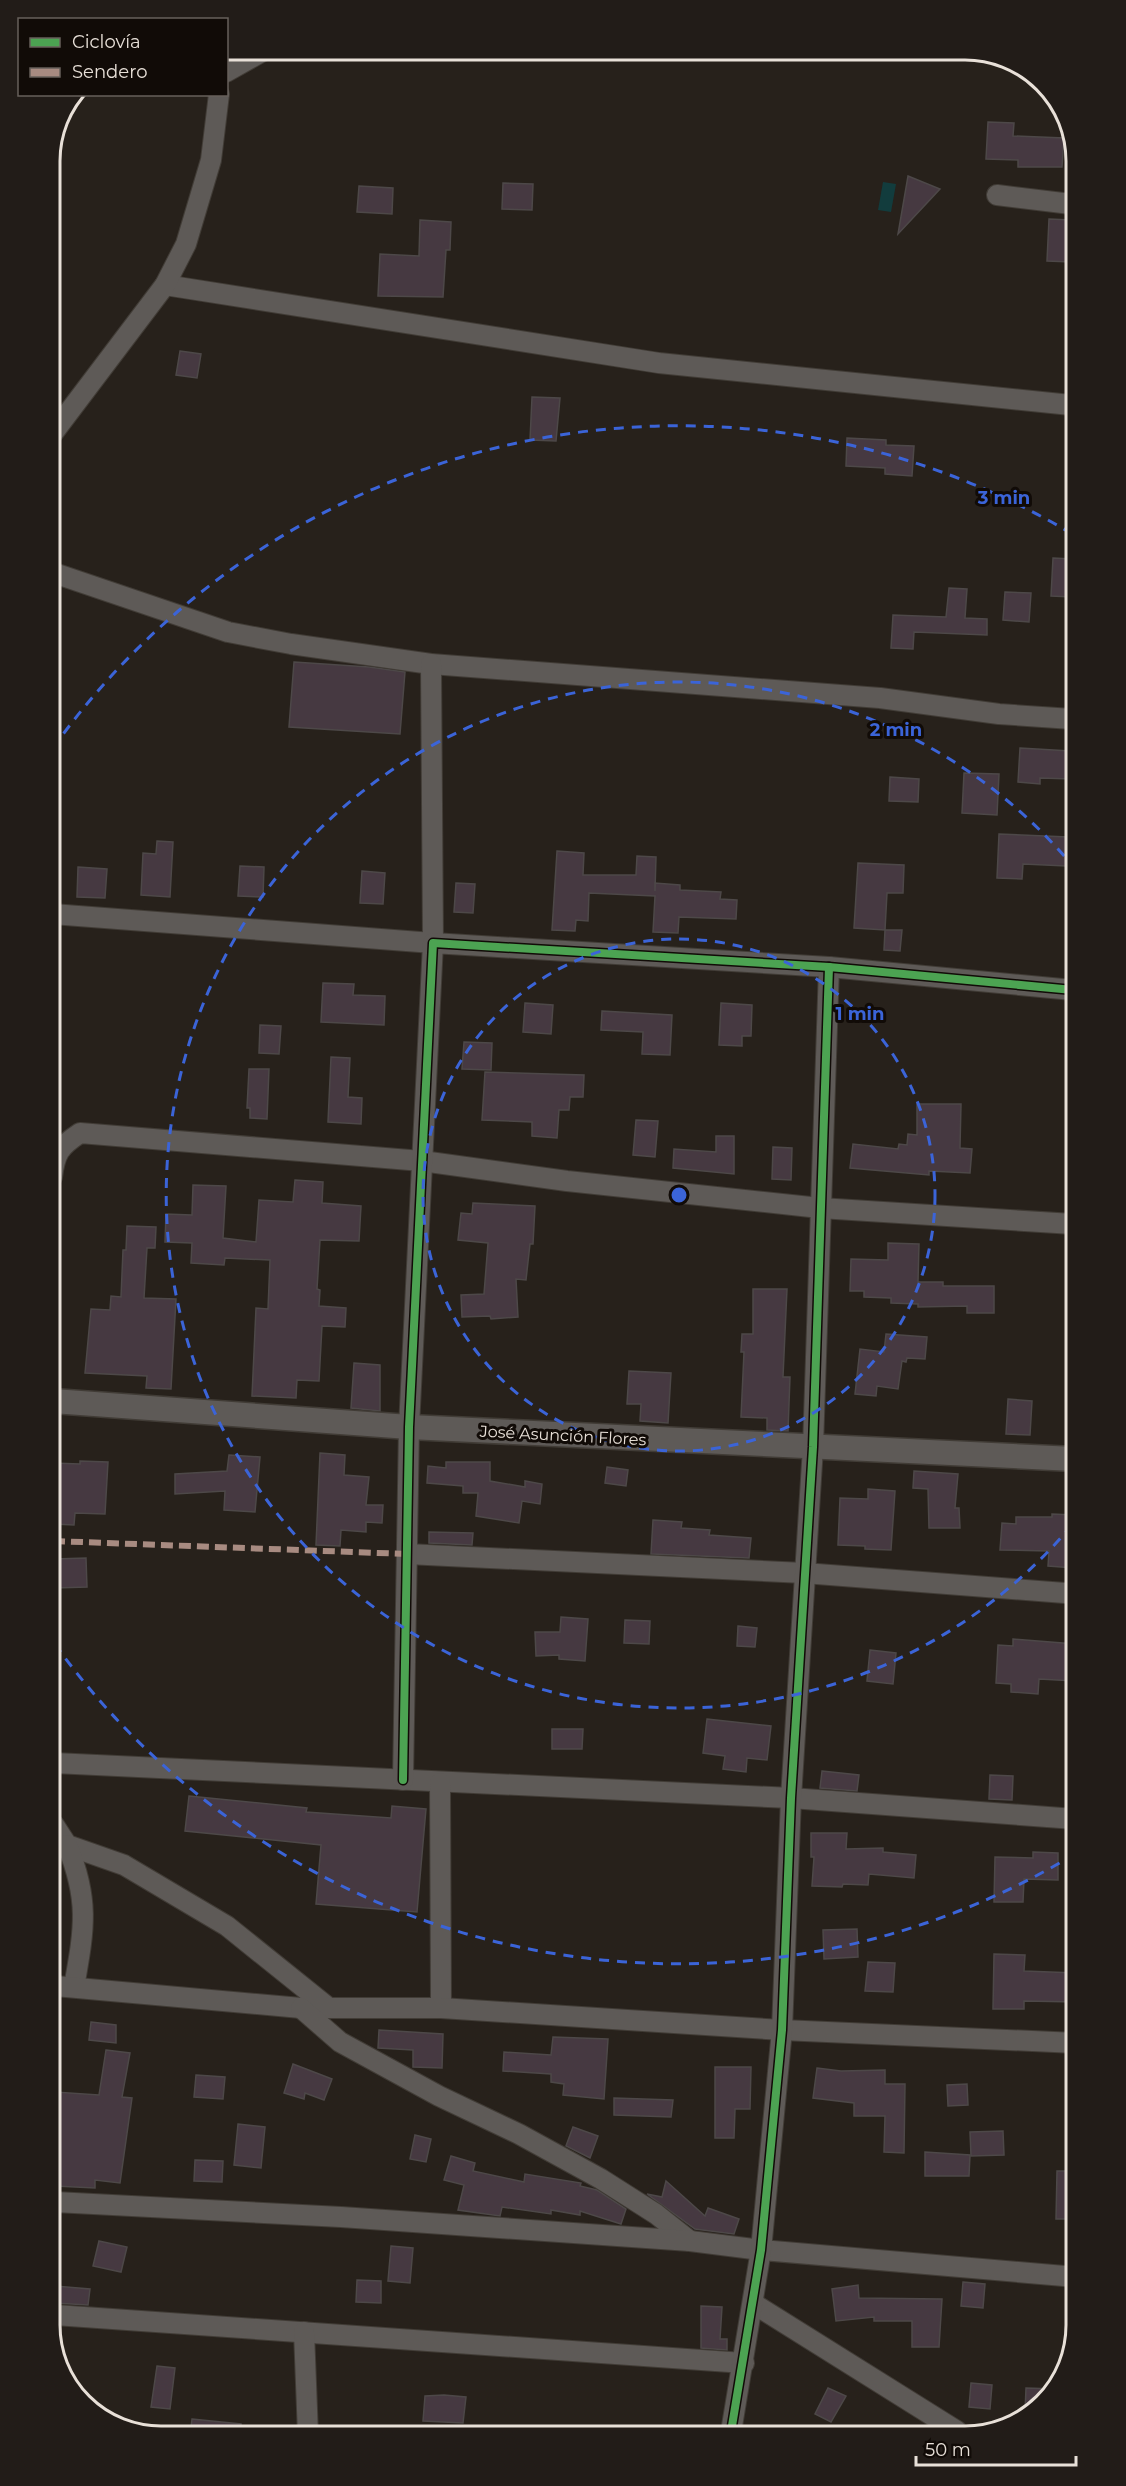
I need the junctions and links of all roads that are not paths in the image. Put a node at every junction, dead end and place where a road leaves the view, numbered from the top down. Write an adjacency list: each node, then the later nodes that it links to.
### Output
1 (247, 60): 2 (street)
2 (228, 71)
3 (219, 96): 6 (street)
4 (997, 195): 5 (street)
5 (1066, 203)
6 (165, 285): 7 (street); 8 (street)
7 (1066, 404)
8 (60, 424)
9 (60, 575): 10 (street)
10 (431, 664): 11 (street); 13 (street)
11 (1066, 718)
12 (60, 915): 13 (street)
13 (433, 943): 14 (street); 17 (street)
14 (829, 967): 15 (street); 18 (street)
15 (1066, 989)
16 (60, 1149): 17 (street)
17 (422, 1161): 18 (street); 21 (street)
18 (820, 1208): 19 (street); 22 (street)
19 (1066, 1223)
20 (60, 1402): 21 (street, José Asunción Flores)
21 (409, 1427): 22 (street, José Asunción Flores); 24 (street)
22 (813, 1447): 23 (street, José Asunción Flores); 25 (street)
23 (1066, 1459)
24 (407, 1554): 25 (street); 28 (street)
25 (804, 1573): 26 (street); 30 (street)
26 (1065, 1593)
27 (60, 1763): 28 (street)
28 (403, 1780): 29 (street)
29 (440, 1783): 30 (street); 37 (street)
30 (791, 1798): 31 (street); 38 (street)
31 (1066, 1818)
32 (60, 1834): 33 (street)
33 (67, 1845): 34 (street); 36 (street)
34 (64, 1986): 35 (street)
35 (301, 2008): 36 (street); 41 (street)
36 (329, 2008): 37 (street)
37 (441, 2008): 38 (street)
38 (782, 2030): 39 (street); 42 (street)
39 (1066, 2043)
40 (60, 2202): 41 (street)
41 (690, 2241): 42 (street)
42 (761, 2250): 43 (street); 44 (street)
43 (1066, 2276)
44 (754, 2304): 47 (street); 50 (street)
45 (60, 2315): 46 (street)
46 (304, 2332): 47 (street); 48 (street)
47 (744, 2363): 49 (street)
48 (308, 2426)
49 (733, 2426)
50 (949, 2426)

